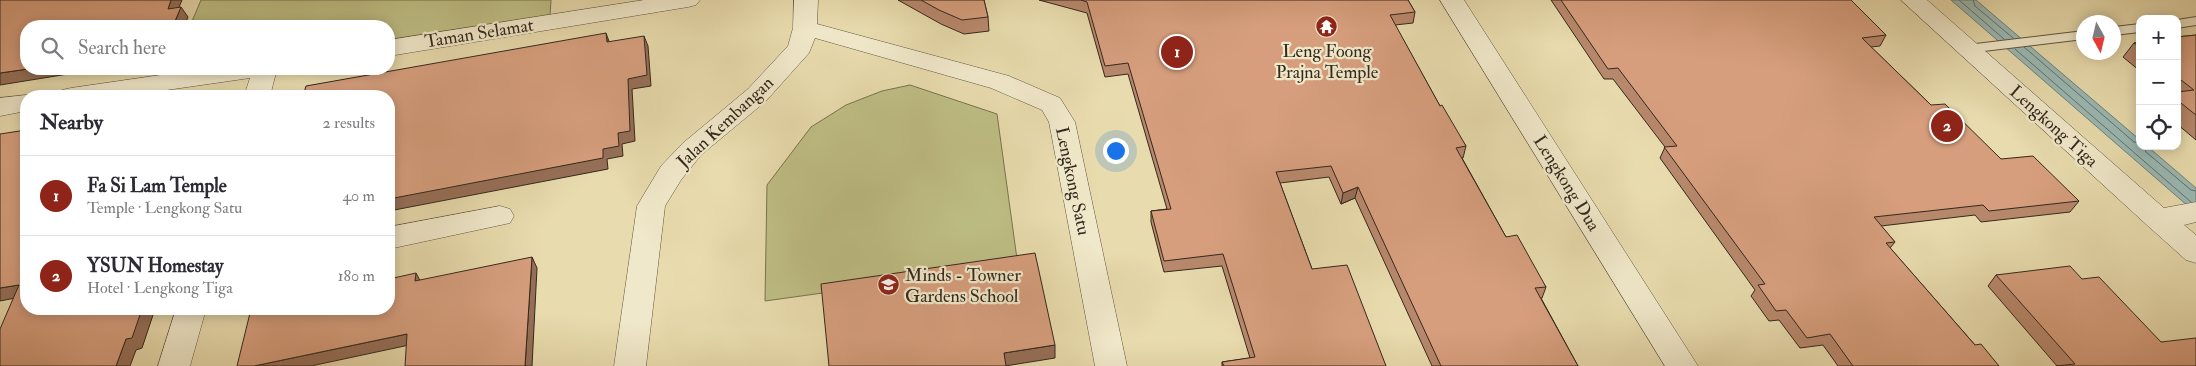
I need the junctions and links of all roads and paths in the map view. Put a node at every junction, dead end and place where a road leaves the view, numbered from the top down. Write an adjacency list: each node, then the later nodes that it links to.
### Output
1 (688, 0): 11 (street, Taman Selamat)
2 (806, 0): 7 (street, Jalan Kembangan)
3 (1452, 0): 28 (street, Lengkong Dua)
4 (1913, 0): 12 (street, Lengkong Tiga)
5 (2196, 21): 6 (lane)
6 (2181, 23)
7 (805, 28): 26 (street, Jalan Kembangan); 27 (street, Lengkong Satu)
8 (2136, 28): 9 (lane)
9 (2121, 30)
10 (2076, 36): 12 (lane)
11 (395, 47)
12 (1967, 49): 21 (street, Lengkong Tiga)
13 (214, 75): 15 (street)
14 (263, 75): 16 (street)
15 (112, 90)
16 (259, 90)
17 (20, 104): 18 (street)
18 (0, 107)
19 (2193, 213): 21 (street)
20 (500, 216): 22 (street)
21 (2158, 219): 23 (street, Lengkong Tiga)
22 (395, 237)
23 (2196, 252)
24 (189, 315): 25 (street)
25 (174, 366)
26 (630, 366)
27 (1111, 366)
28 (1682, 366)

